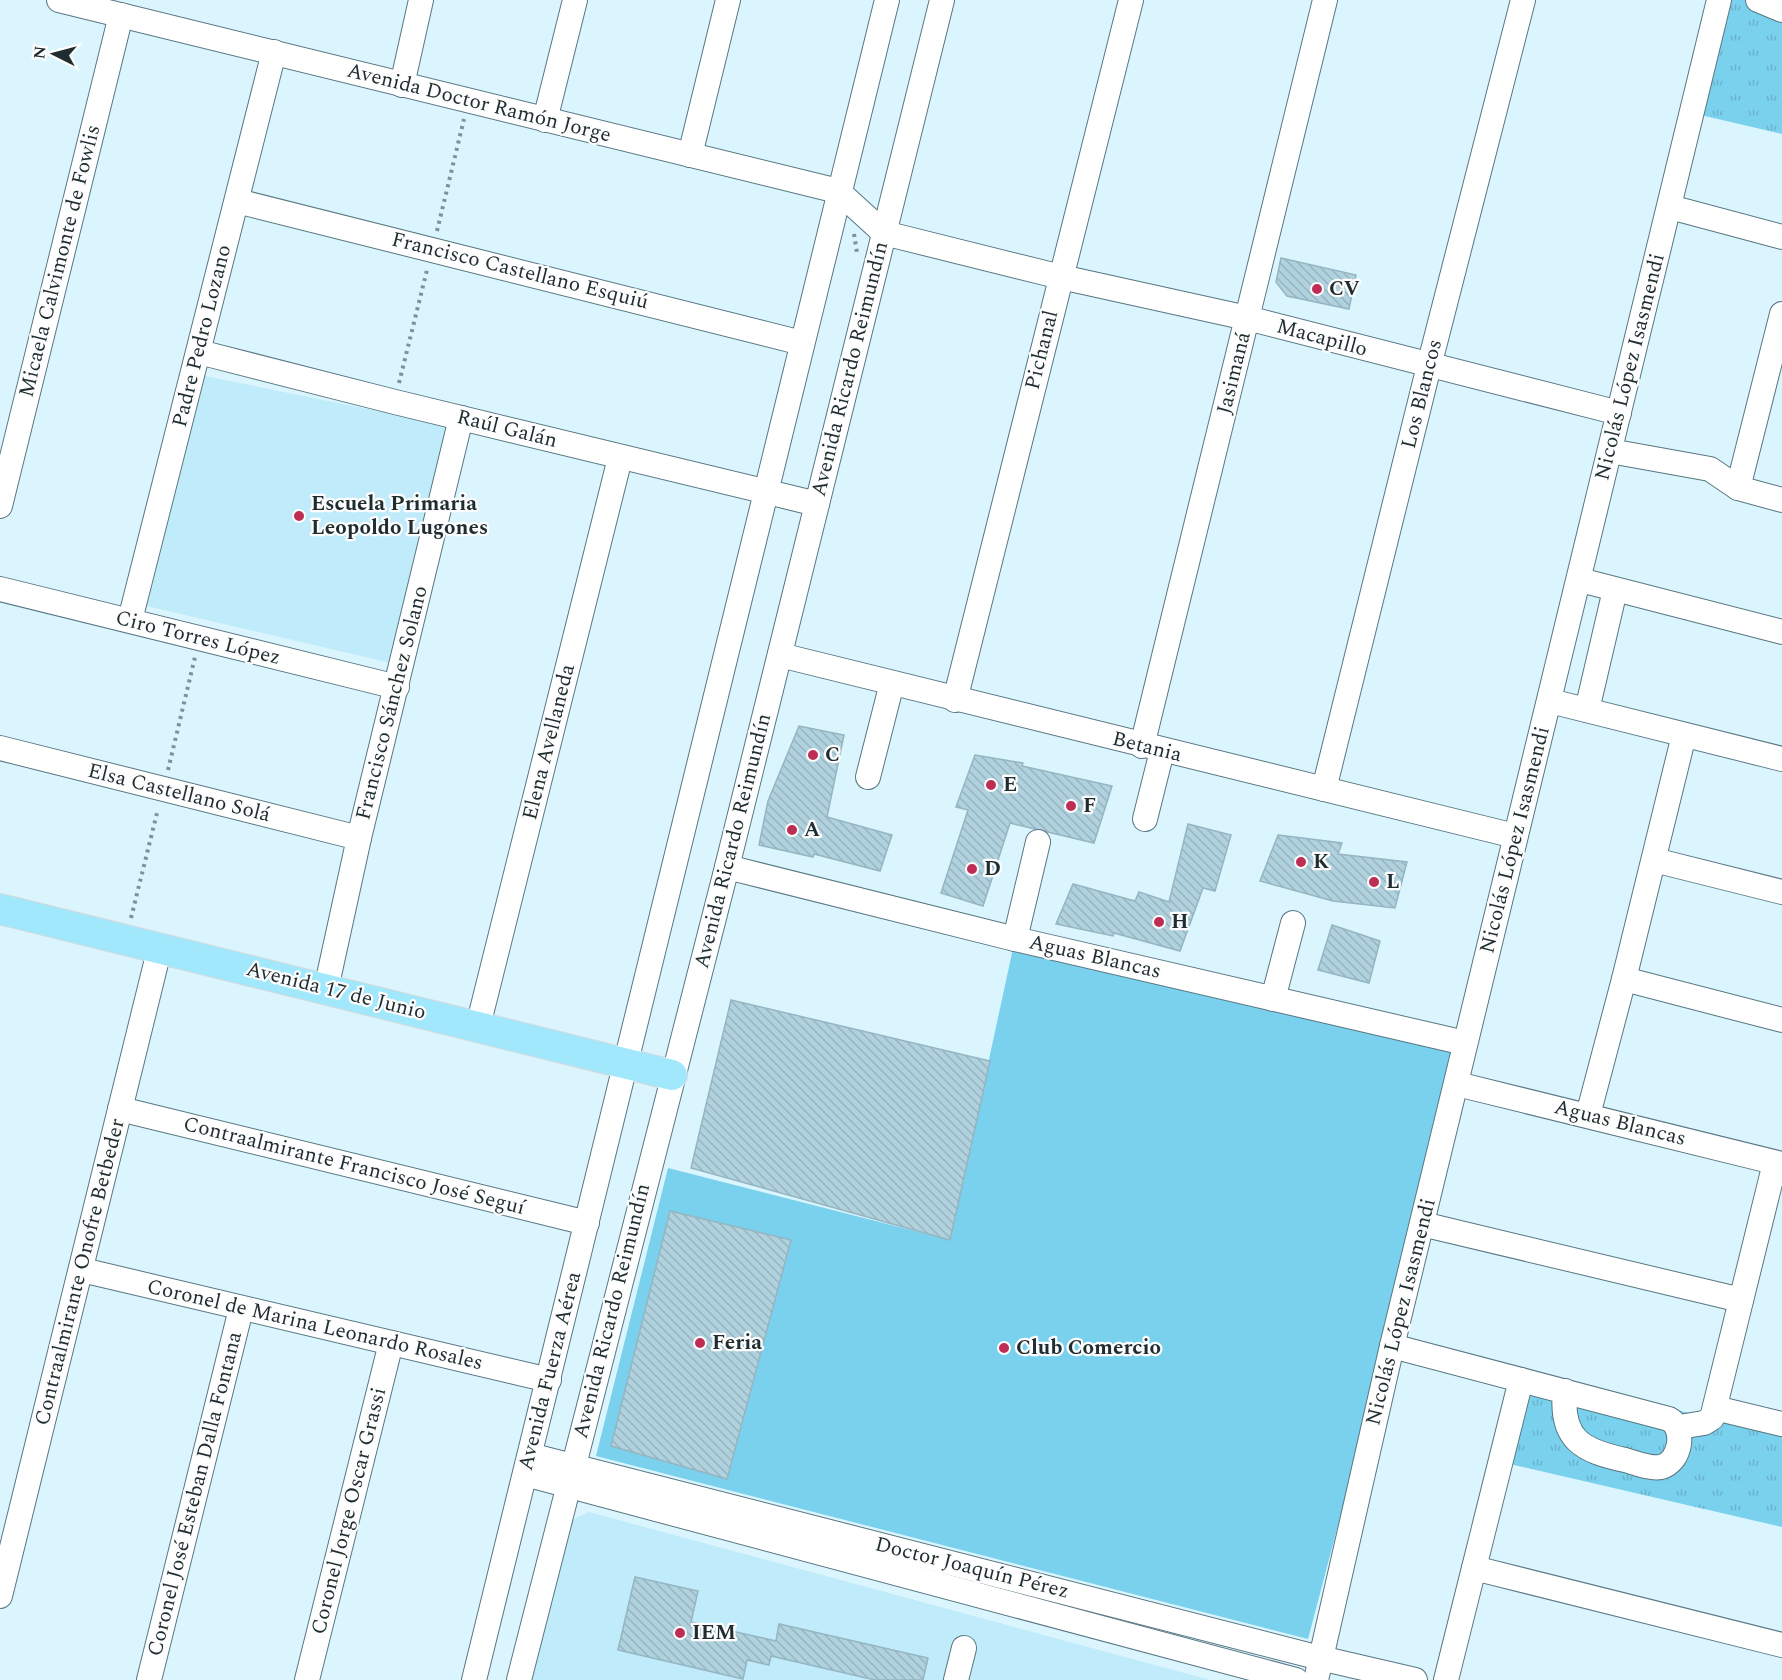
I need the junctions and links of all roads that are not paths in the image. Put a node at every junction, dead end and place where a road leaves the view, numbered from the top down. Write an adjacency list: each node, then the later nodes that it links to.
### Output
1 (59, 0): 13 (street, Avenida Doctor Ramón Jorge)
2 (421, 0): 15 (street)
3 (575, 0): 16 (street)
4 (728, 0): 17 (street)
5 (886, 0): 18 (street)
6 (942, 0): 21 (street, Avenida Ricardo Reimundín)
7 (1131, 0): 23 (street, Pichanal)
8 (1324, 0): 25 (street, Jasimaná)
9 (1523, 0): 28 (street, Los Blancos)
10 (1719, 0): 20 (street, Nicolás López Isasmendi)
11 (1758, 0): 12 (street)
12 (1782, 10)
13 (121, 15): 14 (street, Avenida Doctor Ramón Jorge); 37 (street, Micaela Calvimonte de Fowlis)
14 (274, 52): 15 (street, Avenida Doctor Ramón Jorge); 19 (street, Padre Pedro Lozano)
15 (402, 84): 16 (street, Avenida Doctor Ramón Jorge)
16 (545, 120): 17 (street, Avenida Doctor Ramón Jorge)
17 (690, 155): 18 (street, Avenida Doctor Ramón Jorge)
18 (838, 191): 21 (street, Avenida Doctor Ramón Jorge); 26 (street)
19 (237, 201): 26 (street, Francisco Castellano Esquiú); 27 (street, Padre Pedro Lozano)
20 (1670, 207): 22 (street); 29 (street, Nicolás López Isasmendi)
21 (884, 233): 23 (street, Macapillo); 36 (street, Avenida Ricardo Reimundín)
22 (1782, 237)
23 (1061, 277): 25 (street, Macapillo); 46 (street, Pichanal)
24 (1782, 314): 33 (street)
25 (1247, 318): 28 (street, Macapillo); 51 (street, Jasimaná)
26 (802, 343): 34 (street)
27 (199, 351): 30 (street, Raúl Galán); 41 (street, Padre Pedro Lozano)
28 (1429, 366): 29 (street, Macapillo); 54 (street, Los Blancos)
29 (1619, 413): 31 (street, Nicolás López Isasmendi)
30 (461, 418): 32 (street, Raúl Galán); 45 (street, Francisco Sánchez Solano)
31 (1610, 451): 33 (street); 38 (street, Nicolás López Isasmendi)
32 (620, 458): 34 (street, Raúl Galán); 70 (street, Elena Avellaneda)
33 (1738, 488): 35 (street)
34 (766, 491): 36 (street, Raúl Galán); 72 (street)
35 (1782, 500)
36 (817, 504): 43 (street, Avenida Ricardo Reimundín)
37 (0, 506)
38 (1580, 580): 40 (street); 47 (street, Nicolás López Isasmendi)
39 (0, 589): 41 (street, Ciro Torres López)
40 (1615, 590): 42 (street); 48 (street)
41 (130, 620): 45 (street, Ciro Torres López)
42 (1782, 632)
43 (780, 655): 44 (street, Betania); 60 (street, Avenida Ricardo Reimundín)
44 (892, 684): 46 (street, Betania); 53 (street)
45 (397, 687): 57 (street, Francisco Sánchez Solano)
46 (955, 700): 51 (street, Betania)
47 (1550, 701): 48 (street); 56 (street, Nicolás López Isasmendi)
48 (1587, 710): 49 (street)
49 (1684, 735): 52 (street); 59 (street)
50 (0, 748): 57 (street, Elsa Castellano Solá)
51 (1152, 748): 54 (street, Betania); 55 (street, Jasimaná)
52 (1782, 759)
53 (868, 777)
54 (1324, 789): 56 (street, Betania)
55 (1145, 819)
56 (1515, 836): 71 (street, Nicolás López Isasmendi)
57 (359, 838): 67 (street, Francisco Sánchez Solano)
58 (1038, 842): 64 (street)
59 (1654, 860): 61 (street); 66 (street)
60 (727, 867): 64 (street, Aguas Blancas); 73 (street, Avenida Ricardo Reimundín)
61 (1782, 892)
62 (0, 909): 65 (main road, Avenida 17 de Junio)
63 (1293, 923): 68 (street)
64 (1016, 939): 68 (street, Aguas Blancas)
65 (160, 947): 67 (main road, Avenida 17 de Junio); 75 (street, Contraalmirante Onofre Betbeder)
66 (1624, 979): 69 (street); 76 (street)
67 (326, 989): 70 (main road, Avenida 17 de Junio)
68 (1273, 999): 71 (street, Aguas Blancas)
69 (1782, 1020)
70 (478, 1026): 72 (main road, Avenida 17 de Junio)
71 (1465, 1042): 74 (street, Nicolás López Isasmendi)
72 (626, 1063): 73 (main road, Avenida 17 de Junio); 78 (street, Avenida Fuerza Aérea)
73 (672, 1075): 92 (street, Avenida Ricardo Reimundín)
74 (1457, 1084): 76 (street, Aguas Blancas); 79 (street, Nicolás López Isasmendi)
75 (120, 1109): 78 (street, Contraalmirante Francisco José Seguí); 80 (street, Contraalmirante Onofre Betbeder)
76 (1588, 1115): 77 (street, Aguas Blancas)
77 (1779, 1164): 81 (street)
78 (587, 1223): 85 (street, Avenida Fuerza Aérea)
79 (1422, 1224): 81 (street); 84 (street, Nicolás López Isasmendi)
80 (82, 1270): 82 (street, Coronel de Marina Leonardo Rosales); 94 (street, Contraalmirante Onofre Betbeder)
81 (1741, 1300): 88 (street)
82 (241, 1309): 83 (street, Coronel de Marina Leonardo Rosales); 98 (street, Coronel José Esteban Dalla Fontana)
83 (391, 1343): 85 (street, Coronel de Marina Leonardo Rosales); 99 (street, Coronel Jorge Oscar Grassi)
84 (1392, 1346): 86 (street); 97 (street, Nicolás López Isasmendi)
85 (549, 1380): 91 (street, Avenida Fuerza Aérea)
86 (1521, 1380): 87 (street); 93 (street)
87 (1565, 1391): 90 (street); 90 (street)
88 (1715, 1408): 89 (street); 90 (street)
89 (1782, 1424)
90 (1679, 1427)
91 (527, 1465): 92 (street, Doctor Joaquín Pérez); 100 (street, Avenida Fuerza Aérea)
92 (571, 1477): 97 (street, Doctor Joaquín Pérez); 101 (street, Avenida Ricardo Reimundín); 103 (street, Doctor Joaquín Pérez)
93 (1474, 1568): 95 (street); 105 (street)
94 (0, 1596)
95 (1782, 1645)
96 (964, 1648): 102 (street)
97 (1318, 1669): 104 (street, Doctor Joaquín Pérez)
98 (148, 1680)
99 (307, 1680)
100 (474, 1680)
101 (519, 1680)
102 (956, 1680)
103 (1296, 1680)
104 (1415, 1680)
105 (1446, 1680)

